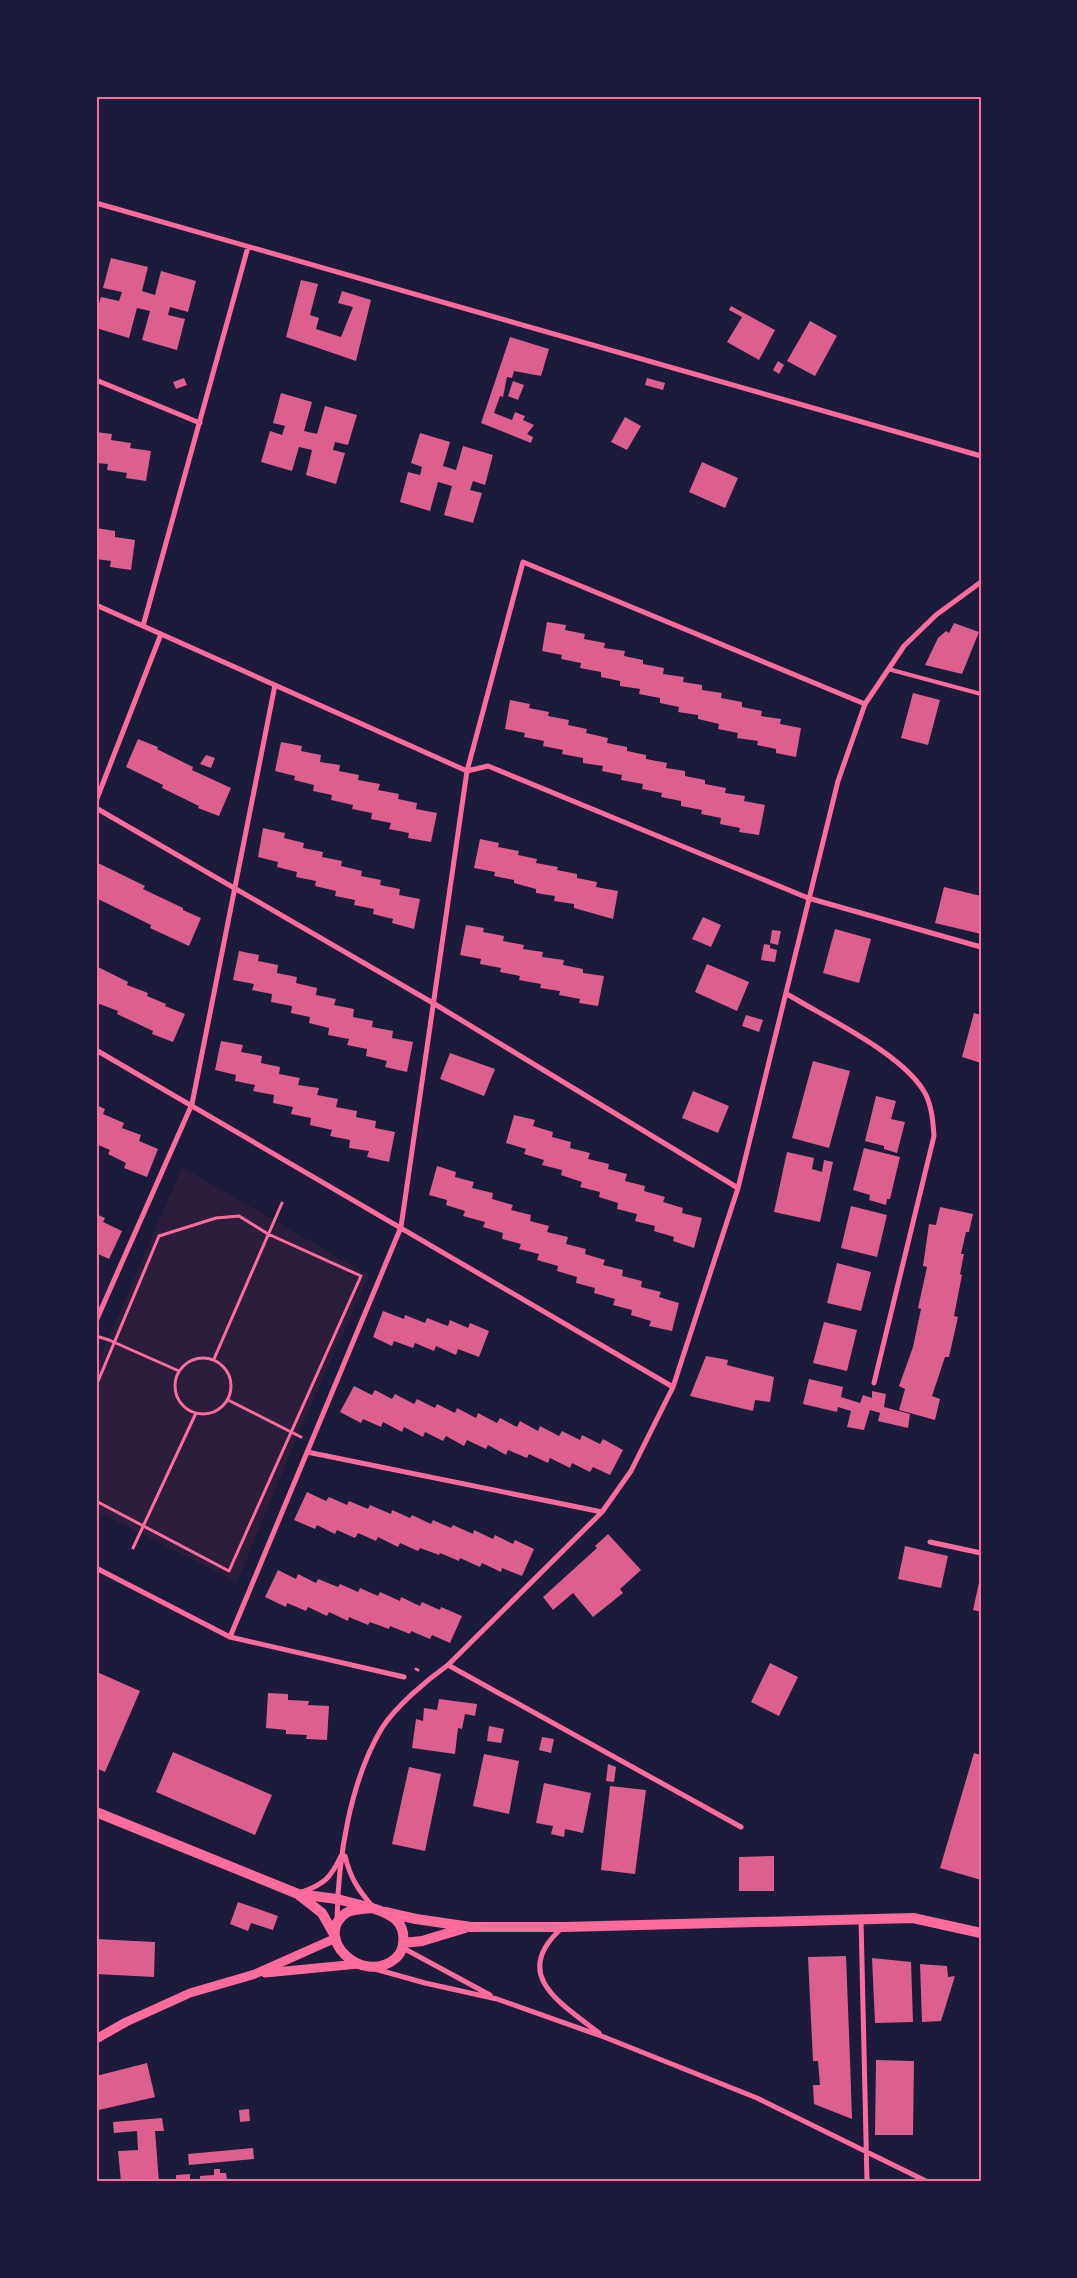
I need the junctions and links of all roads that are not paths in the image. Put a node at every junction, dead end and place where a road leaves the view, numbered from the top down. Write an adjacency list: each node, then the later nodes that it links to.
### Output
1 (96, 203): 2 (street)
2 (248, 247): 4 (street); 5 (street)
3 (96, 380): 4 (street)
4 (200, 423): 8 (street)
5 (981, 456)
6 (981, 582): 10 (street)
7 (96, 605): 8 (street)
8 (143, 626): 9 (street)
9 (161, 634): 11 (street); 15 (street)
10 (888, 669): 12 (lane); 13 (street)
11 (275, 685): 14 (street); 17 (street)
12 (981, 694)
13 (865, 704): 14 (street); 18 (street)
14 (467, 771): 18 (street); 21 (street)
15 (96, 801)
16 (96, 808): 17 (street)
17 (235, 888): 21 (street); 23 (street)
18 (808, 898): 19 (street); 20 (street)
19 (981, 947)
20 (787, 994): 24 (street); 29 (street)
21 (433, 1002): 24 (street); 25 (street)
22 (96, 1050): 23 (street)
23 (192, 1104): 25 (street); 27 (street)
24 (738, 1188): 30 (street)
25 (401, 1227): 30 (street); 31 (street)
26 (96, 1303): 27 (street)
27 (102, 1308): 28 (street)
28 (96, 1321)
29 (874, 1383)
30 (673, 1386): 32 (street)
31 (306, 1452): 32 (street); 36 (street)
32 (602, 1512): 37 (street)
33 (930, 1542): 34 (street)
34 (981, 1553)
35 (96, 1568): 36 (street)
36 (230, 1637): 38 (street)
37 (448, 1665): 40 (street); 41 (street)
38 (404, 1677)
39 (96, 1812): 42 (main road)
40 (741, 1827)
41 (344, 1851): 42 (street); 43 (street); 44 (street)
42 (298, 1894): 43 (main road); 49 (main road)
43 (337, 1899): 44 (main road); 49 (street)
44 (377, 1910): 46 (main road); 49 (main road); 50 (main road)
45 (861, 1918): 47 (main road); 48 (main road); 56 (street)
46 (471, 1927): 47 (main road); 50 (main road)
47 (564, 1927): 54 (street)
48 (981, 1933)
49 (336, 1934): 51 (main road); 52 (street)
50 (403, 1945): 51 (main road); 53 (street)
51 (360, 1965): 52 (street); 53 (street)
52 (255, 1974): 55 (street)
53 (498, 1999): 54 (street)
54 (604, 2037): 56 (street)
55 (96, 2039)
56 (866, 2152): 57 (street); 58 (street)
57 (867, 2182)
58 (928, 2182)

